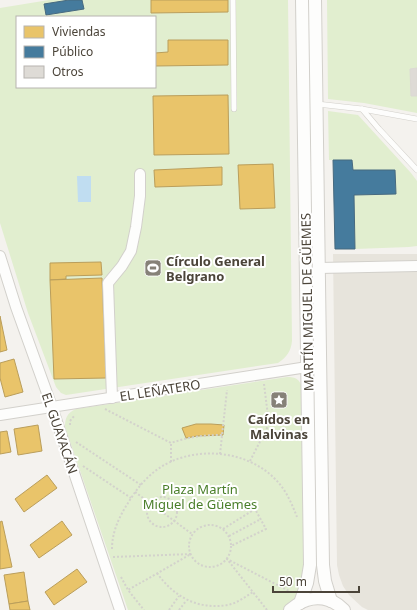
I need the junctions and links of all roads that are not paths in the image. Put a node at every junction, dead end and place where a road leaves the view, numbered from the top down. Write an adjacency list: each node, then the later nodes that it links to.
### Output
1 (233, 0): 5 (lane)
2 (302, 0): 14 (street, MARTÍN MIGUEL DE GÜEMES)
3 (315, 0): 4 (street, MARTÍN MIGUEL DE GÜEMES)
4 (316, 104): 6 (lane); 12 (street, MARTÍN MIGUEL DE GÜEMES)
5 (234, 109)
6 (362, 109): 7 (lane); 8 (lane)
7 (417, 119)
8 (417, 170)
9 (140, 174): 15 (street)
10 (0, 256): 16 (street, EL GUAYACÁN)
11 (417, 266): 12 (street)
12 (319, 268): 13 (street, MARTÍN MIGUEL DE GÜEMES)
13 (320, 365): 14 (street, EL LEÑATERO); 18 (street, MARTÍN MIGUEL DE GÜEMES)
14 (308, 368): 15 (street, EL LEÑATERO); 19 (street, MARTÍN MIGUEL DE GÜEMES)
15 (112, 403): 16 (street, EL LEÑATERO)
16 (52, 407): 17 (street, EL LEÑATERO); 20 (street, EL GUAYACÁN)
17 (0, 415)
18 (331, 601): 19 (street); 21 (street)
19 (295, 602)
20 (120, 610)
21 (344, 610)

